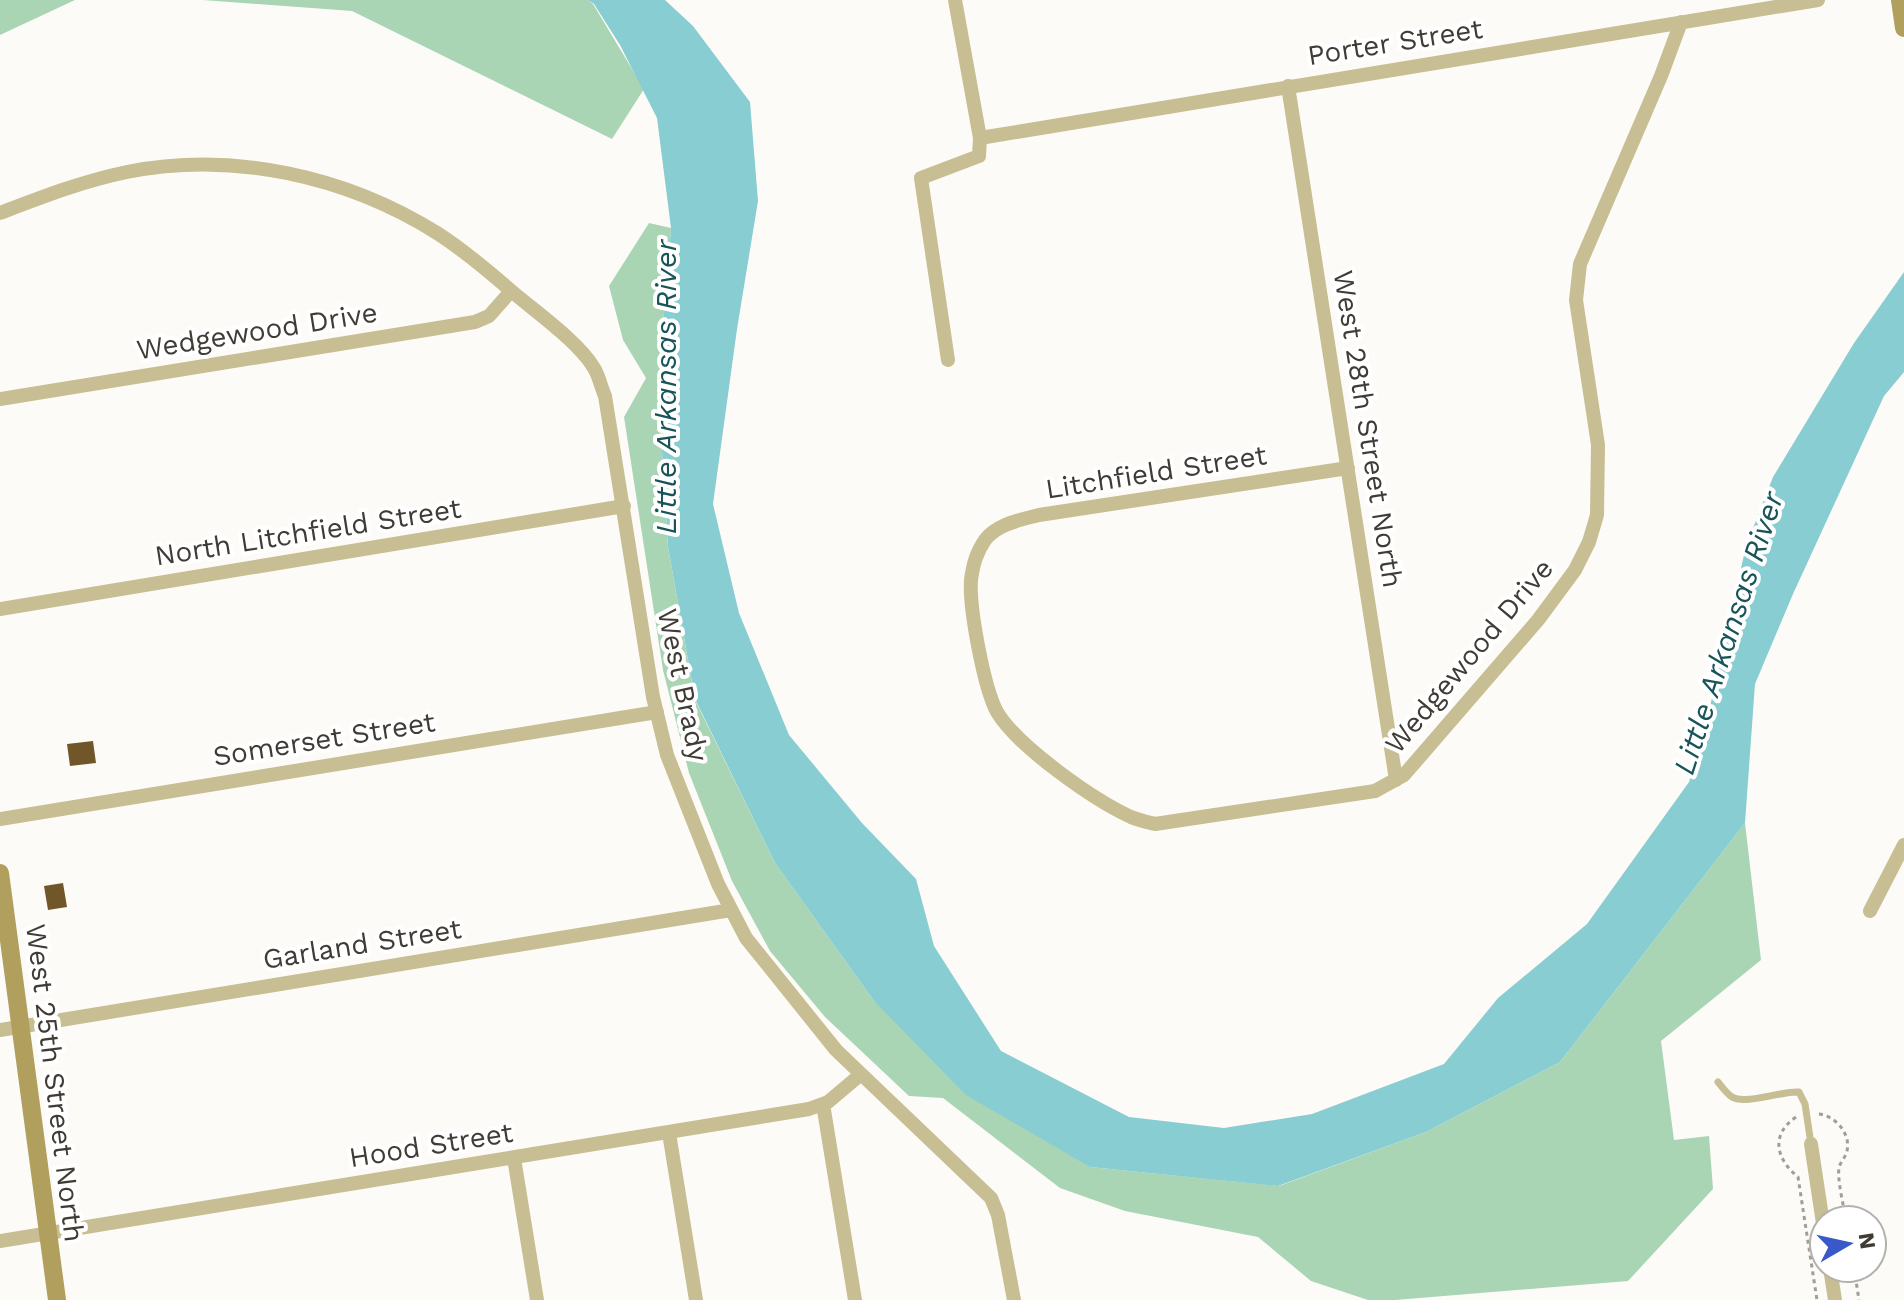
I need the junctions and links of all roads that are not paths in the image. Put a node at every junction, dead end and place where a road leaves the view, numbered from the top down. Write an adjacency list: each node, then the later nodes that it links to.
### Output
1 (955, 0): 7 (street)
2 (1818, 0): 4 (street, Porter Street)
3 (1900, 0): 5 (main road)
4 (1681, 22): 6 (street, Porter Street); 17 (street, Wedgewood Drive)
5 (1904, 28)
6 (1288, 86): 7 (street, Porter Street); 12 (street, West 28th Street North)
7 (980, 138): 10 (street)
8 (0, 213): 9 (street, West Brady)
9 (511, 291): 11 (street, Wedgewood Drive); 13 (street, West Brady)
10 (948, 360)
11 (0, 399)
12 (1348, 468): 14 (street, Litchfield Street); 17 (street, West 28th Street North)
13 (624, 506): 15 (street, North Litchfield Street); 16 (street, West Brady)
14 (981, 546): 17 (street, Wedgewood Drive)
15 (0, 609)
16 (657, 712): 18 (street, Somerset Street); 21 (street, West Brady)
17 (1396, 780)
18 (0, 819)
19 (1904, 845): 22 (street)
20 (0, 873): 23 (main road, West 25th Street North)
21 (731, 910): 23 (street, Garland Street); 25 (street, West Brady)
22 (1870, 911)
23 (19, 1027): 24 (street, Garland Street); 32 (main road, West 25th Street North)
24 (0, 1030)
25 (860, 1075): 27 (street, Hood Street); 38 (street, West Brady)
26 (1718, 1082): 29 (lane)
27 (823, 1104): 28 (street, Hood Street); 37 (street)
28 (669, 1133): 30 (street, Hood Street); 36 (street)
29 (1811, 1144): 31 (street)
30 (514, 1158): 32 (street, Hood Street); 35 (street)
31 (1820, 1204)
32 (46, 1233): 33 (street, Hood Street); 34 (main road, West 25th Street North)
33 (0, 1241)
34 (57, 1300)
35 (537, 1300)
36 (696, 1300)
37 (855, 1300)
38 (1014, 1300)

